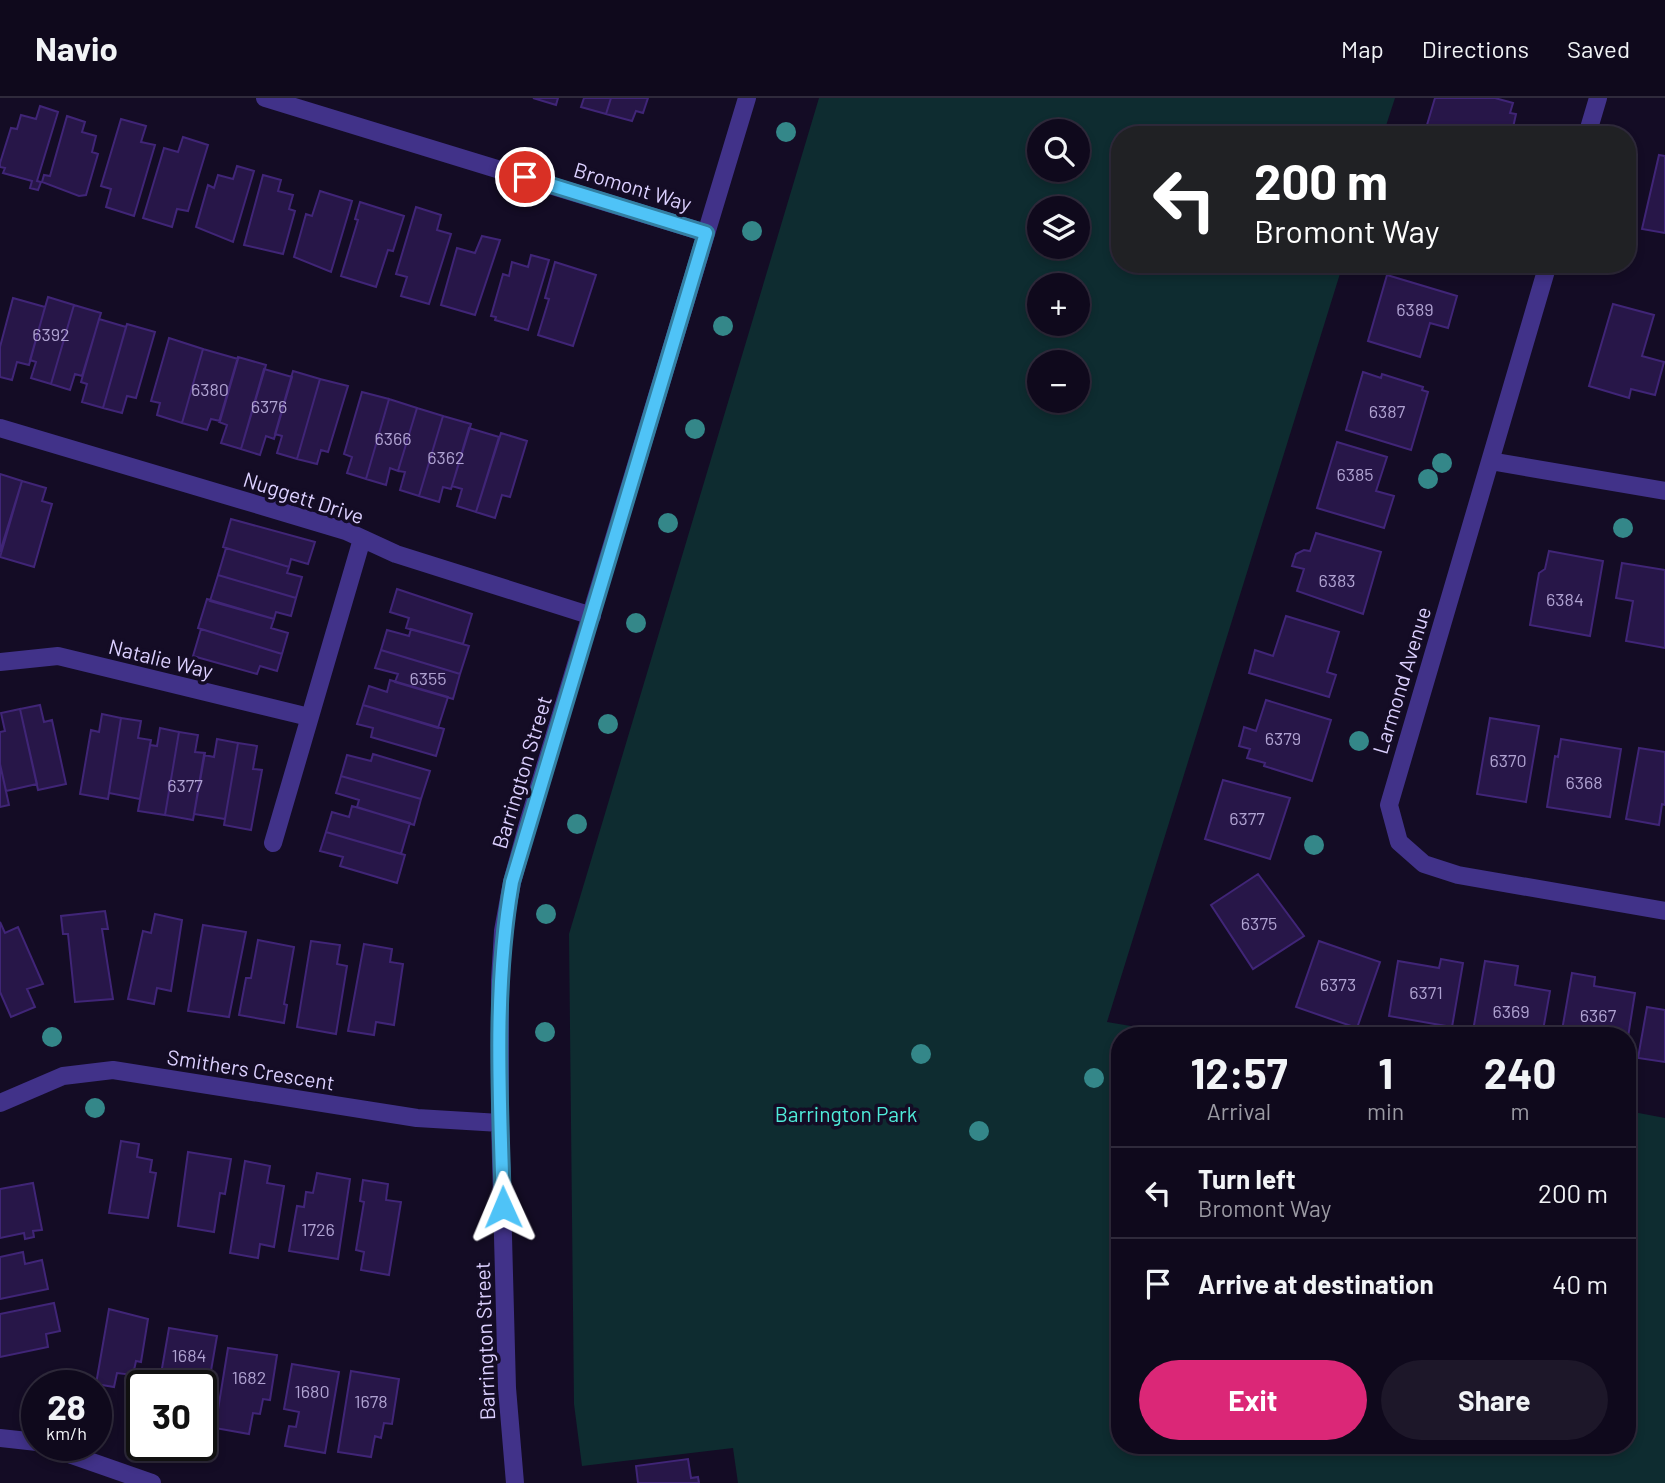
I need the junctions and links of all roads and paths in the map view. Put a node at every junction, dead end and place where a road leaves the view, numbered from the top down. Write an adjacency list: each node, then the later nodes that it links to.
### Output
1 (265, 98): 5 (street, Bromont Way)
2 (747, 98): 5 (street, Barrington Street)
3 (1598, 98): 4 (street)
4 (1590, 126)
5 (706, 233): 11 (street, Barrington Street)
6 (1545, 273): 8 (street, Larmond Avenue)
7 (0, 428): 10 (street, Nuggett Drive)
8 (1490, 461): 9 (street); 15 (street, Larmond Avenue)
9 (1665, 491)
10 (362, 539): 11 (street, Nuggett Drive); 13 (street)
11 (592, 616): 17 (street, Barrington Street)
12 (0, 662): 13 (street, Natalie Way)
13 (309, 717): 14 (street)
14 (273, 843)
15 (1665, 911)
16 (0, 1102): 17 (street, Smithers Crescent)
17 (500, 1123): 22 (street, Barrington Street)
18 (0, 1438): 19 (street)
19 (21, 1440)
20 (89, 1461): 21 (street)
21 (152, 1483)
22 (515, 1483)

